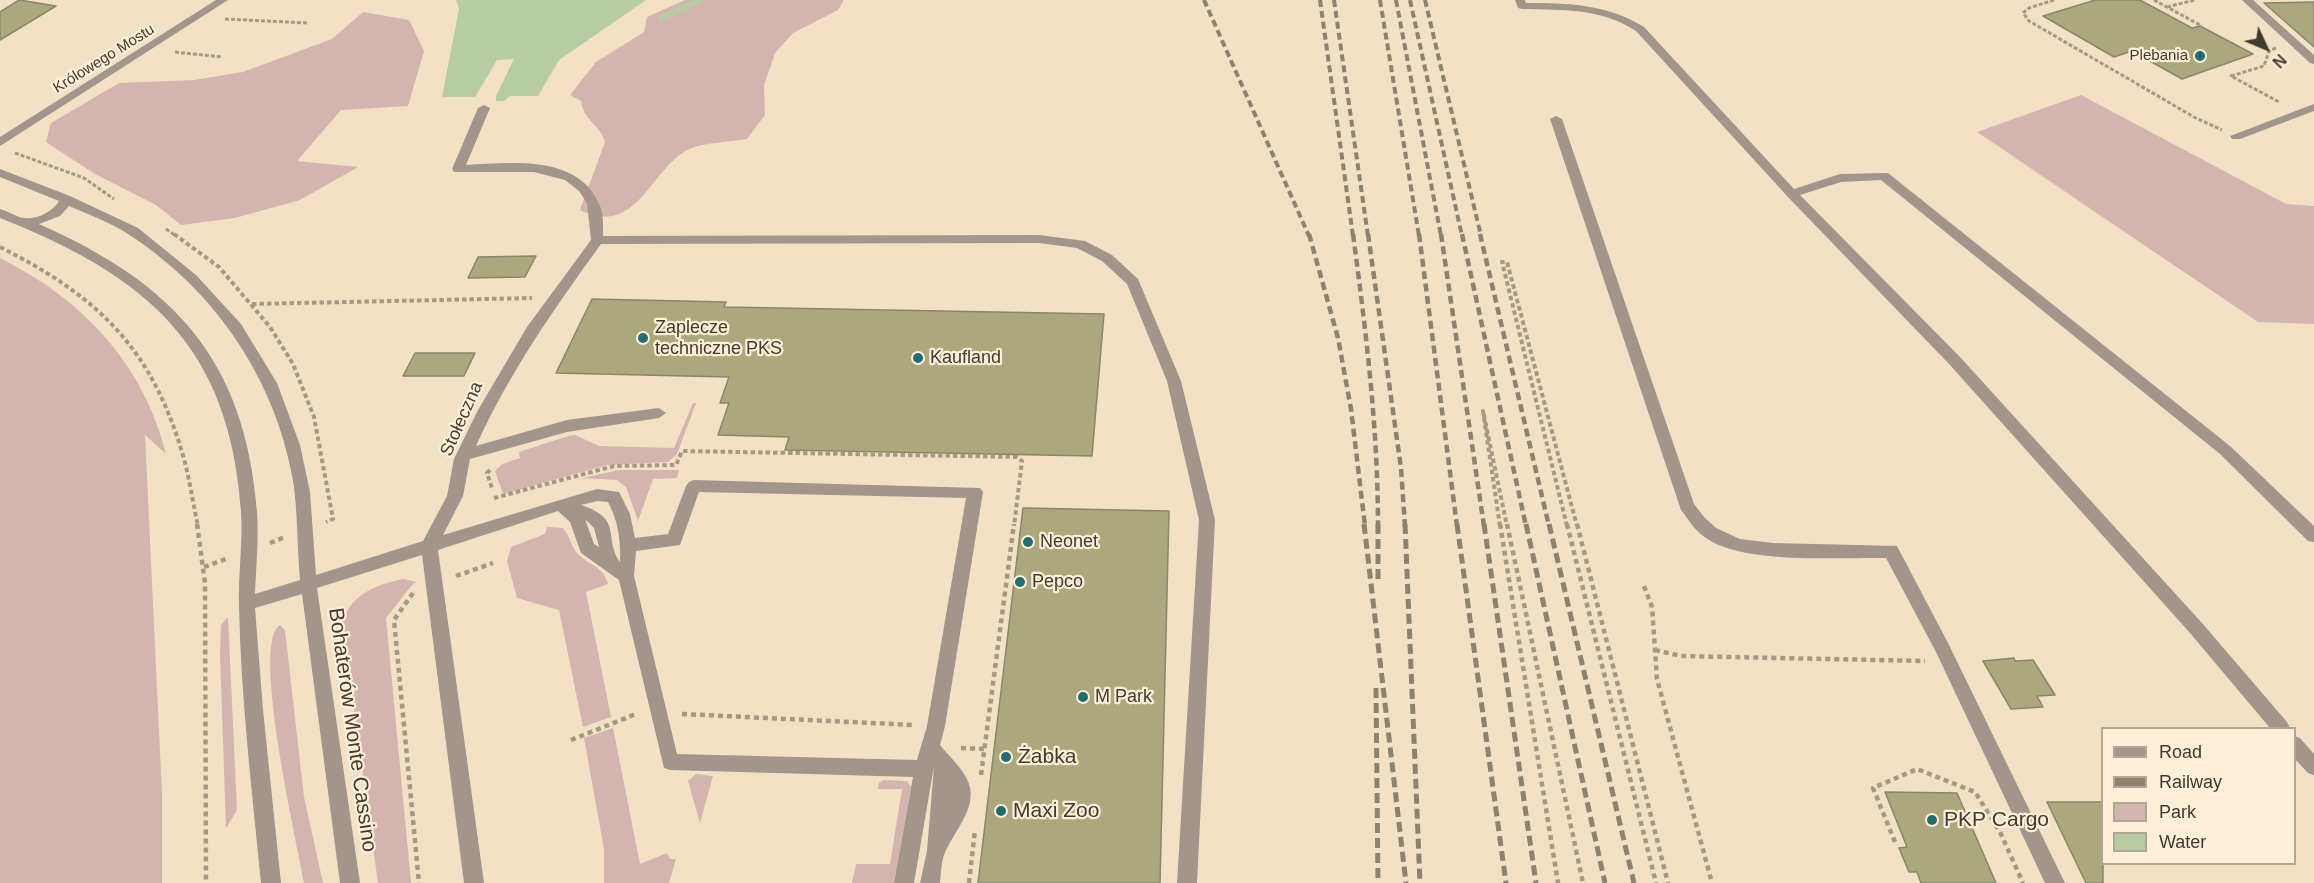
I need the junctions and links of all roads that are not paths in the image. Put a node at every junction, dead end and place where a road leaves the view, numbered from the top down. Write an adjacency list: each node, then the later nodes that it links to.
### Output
1 (223, 0): 9 (street, Królowego Mostu)
2 (1520, 0): 11 (street)
3 (2247, 0): 4 (street)
4 (2314, 61)
5 (2314, 107): 8 (street)
6 (484, 108): 15 (street)
7 (1556, 118): 36 (street)
8 (2236, 136)
9 (0, 142)
10 (0, 173): 12 (street, Bohaterów Monte Cassino)
11 (1792, 194): 19 (street); 25 (street)
12 (66, 199): 14 (street); 23 (street, Bohaterów Monte Cassino)
13 (0, 213): 14 (street)
14 (25, 222): 24 (street)
15 (597, 240): 17 (street, Stołeczna); 35 (street)
16 (659, 413): 17 (street)
17 (464, 455): 21 (street, Stołeczna)
18 (547, 509): 20 (street); 21 (street); 22 (street)
19 (2314, 536)
20 (627, 544): 22 (street); 27 (street)
21 (429, 546): 23 (street); 32 (street)
22 (626, 576): 29 (street)
23 (309, 584): 24 (street); 31 (street, Bohaterów Monte Cassino)
24 (247, 604): 30 (street)
25 (2279, 727)
26 (2296, 745): 28 (street)
27 (930, 746): 29 (street); 34 (street)
28 (2314, 767)
29 (924, 769): 33 (street)
30 (271, 883)
31 (350, 883)
32 (474, 883)
33 (904, 883)
34 (930, 883)
35 (1187, 883)
36 (2055, 883)

